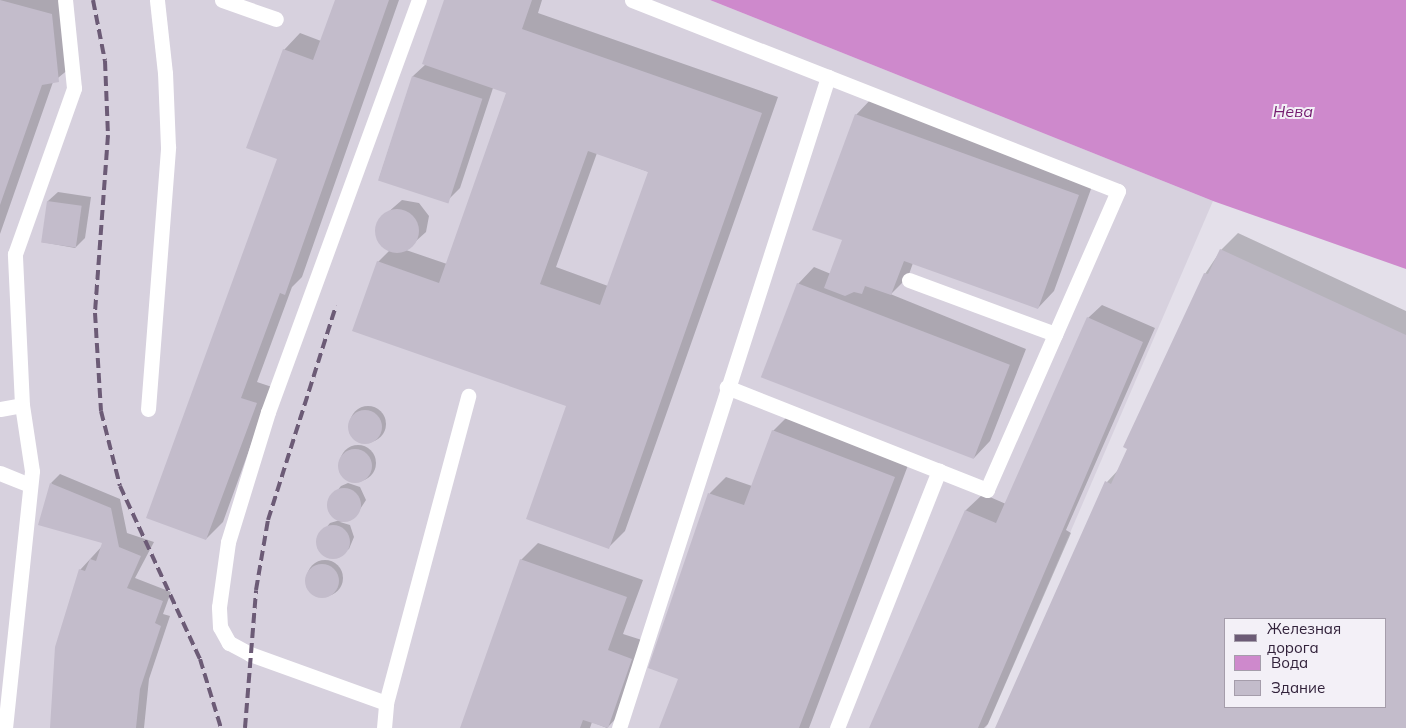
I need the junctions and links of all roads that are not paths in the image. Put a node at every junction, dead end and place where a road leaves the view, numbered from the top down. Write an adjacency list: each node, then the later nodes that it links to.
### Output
1 (65, 0): 12 (lane)
2 (157, 0): 14 (lane)
3 (222, 0): 6 (lane)
4 (419, 0): 18 (lane)
5 (632, 0): 7 (lane)
6 (276, 19)
7 (828, 77): 9 (lane); 10 (lane)
8 (909, 280): 9 (lane)
9 (1055, 334): 15 (lane)
10 (727, 387): 15 (lane); 21 (lane)
11 (468, 396): 18 (lane)
12 (22, 405): 13 (lane); 17 (lane)
13 (0, 409)
14 (148, 409)
15 (938, 470): 22 (lane)
16 (0, 473): 17 (lane)
17 (28, 485): 19 (lane)
18 (386, 703): 20 (lane)
19 (4, 725)
20 (384, 728)
21 (619, 728)
22 (837, 728)

